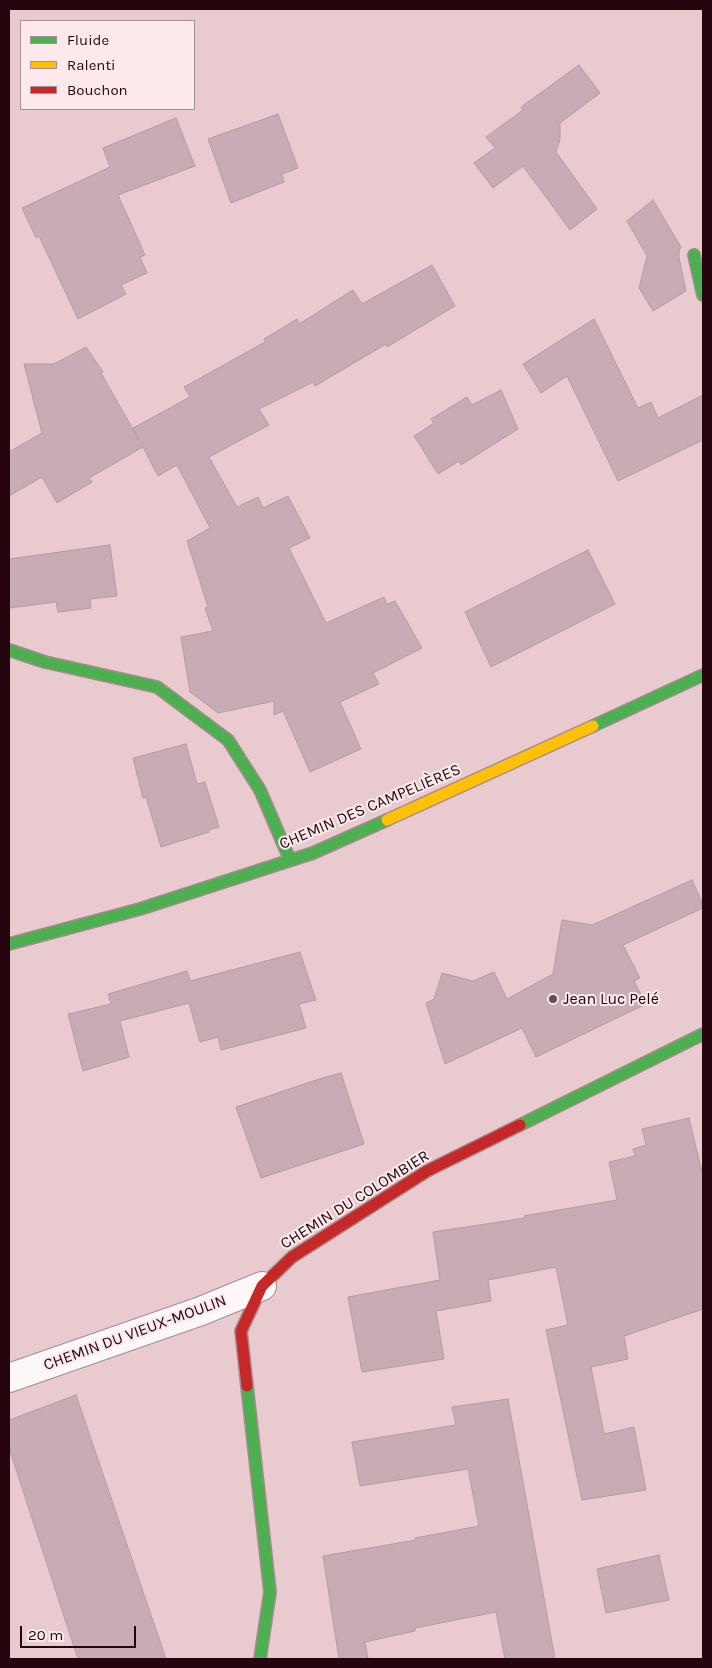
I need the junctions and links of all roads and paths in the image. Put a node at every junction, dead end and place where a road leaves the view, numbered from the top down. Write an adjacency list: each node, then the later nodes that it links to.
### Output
1 (694, 255): 2 (street)
2 (703, 295)
3 (9, 650): 5 (street)
4 (703, 675): 5 (street, CHEMIN DES CAMPELIÈRES)
5 (290, 860): 6 (street, CHEMIN DES CAMPELIÈRES)
6 (9, 944)
7 (703, 1034): 8 (street, CHEMIN DU COLOMBIER)
8 (262, 1286): 9 (street, CHEMIN DU VIEUX-MOULIN); 10 (street, CHEMIN DU COLOMBIER)
9 (9, 1378)
10 (260, 1659)

